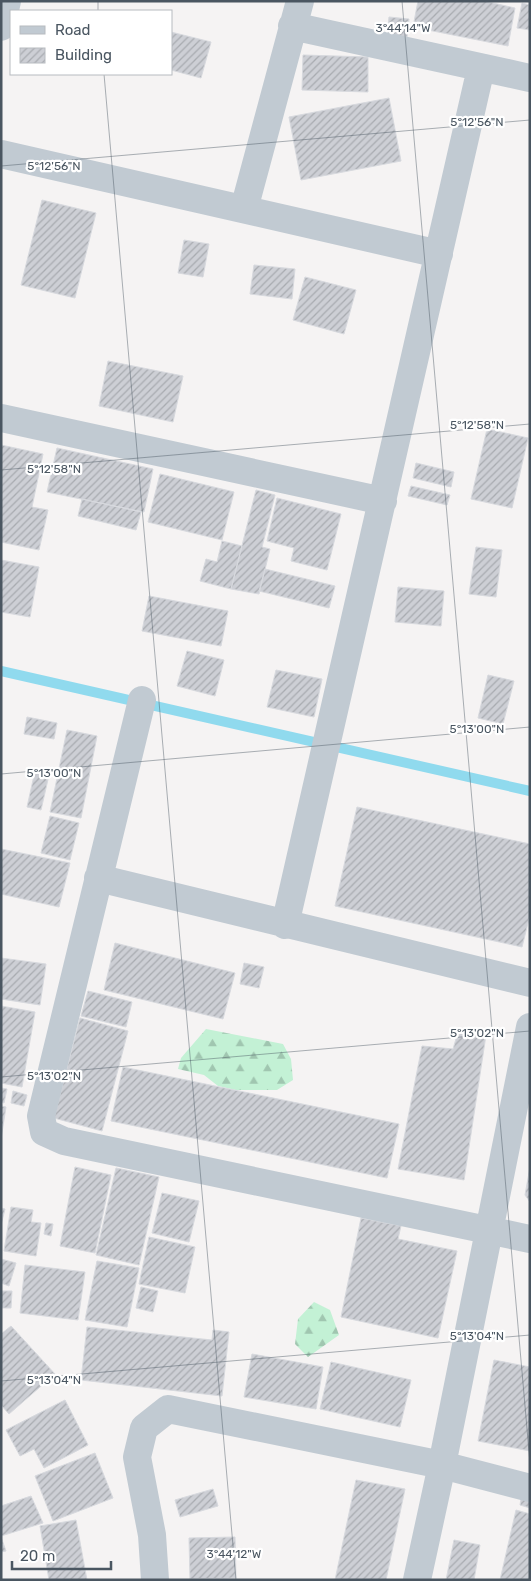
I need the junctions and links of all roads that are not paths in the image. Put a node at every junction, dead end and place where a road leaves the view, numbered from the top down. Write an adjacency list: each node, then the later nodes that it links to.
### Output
1 (7, 1): 3 (street)
2 (296, 14): 4 (street); 7 (street)
3 (1, 27)
4 (481, 68): 5 (street); 8 (street)
5 (530, 78)
6 (1, 154): 7 (street)
7 (244, 209): 8 (street)
8 (439, 254): 10 (street)
9 (1, 418): 10 (street)
10 (383, 501): 13 (street)
11 (142, 700): 12 (street)
12 (98, 878): 13 (street); 16 (street)
13 (285, 925): 14 (street)
14 (530, 983)
15 (530, 1027): 16 (street)
16 (490, 1230): 17 (street); 18 (street)
17 (530, 1239)
18 (442, 1465): 19 (street); 20 (street); 21 (street)
19 (530, 1488)
20 (155, 1580)
21 (417, 1580)

